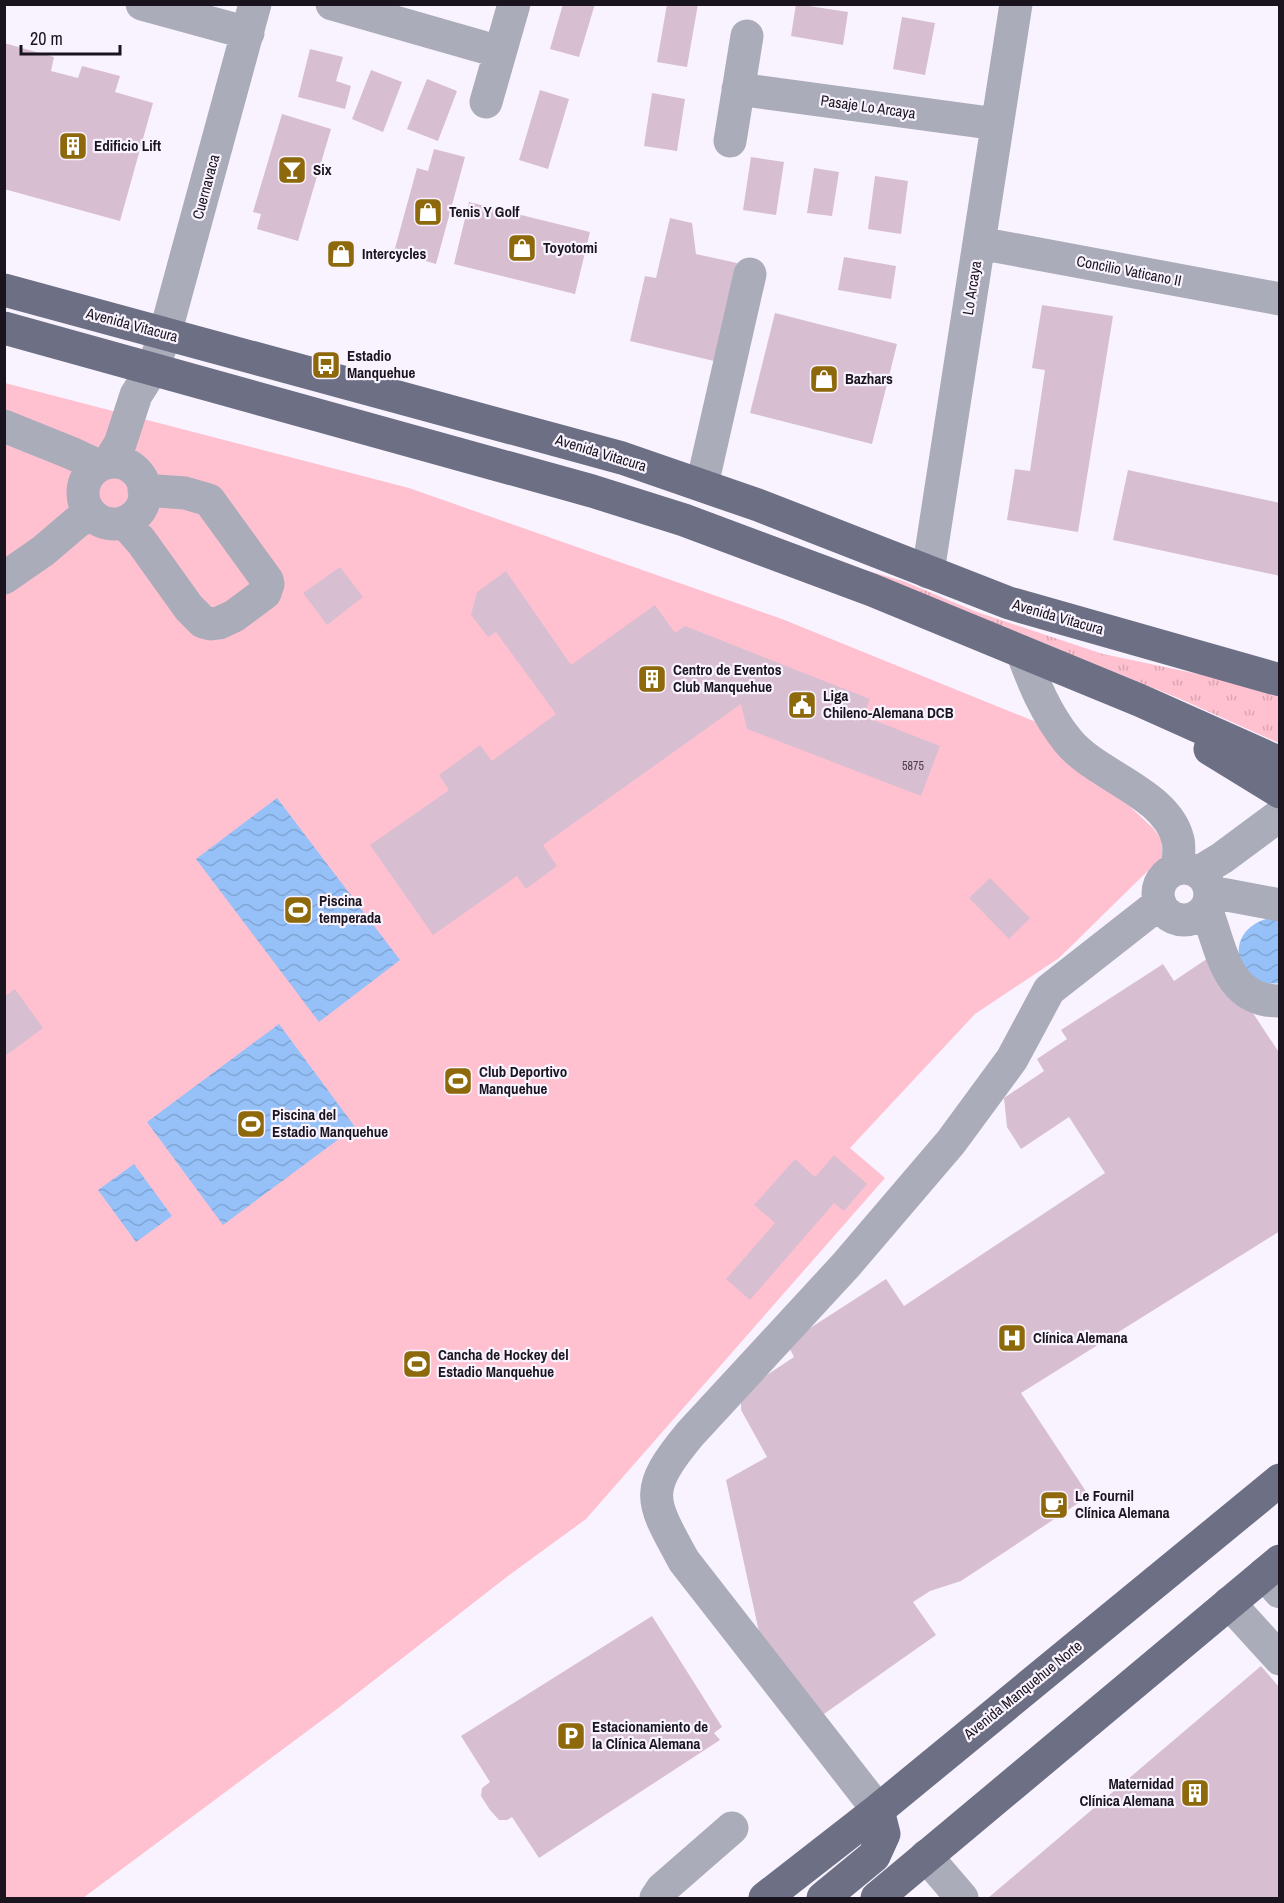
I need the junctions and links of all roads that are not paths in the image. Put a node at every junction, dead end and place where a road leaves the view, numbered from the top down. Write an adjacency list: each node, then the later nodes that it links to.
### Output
1 (142, 4): 5 (street)
2 (332, 4): 7 (street)
3 (514, 4): 7 (street)
4 (1016, 4): 10 (street, Lo Arcaya)
5 (251, 19): 17 (street, Cuernavaca)
6 (747, 36): 8 (street)
7 (500, 52): 9 (street)
8 (738, 89): 10 (street, Pasaje Lo Arcaya); 11 (street)
9 (486, 102)
10 (997, 124): 12 (street, Lo Arcaya)
11 (730, 141)
12 (979, 243): 15 (street, Concilio Vaticano II); 24 (street, Lo Arcaya)
13 (750, 274): 21 (street)
14 (4, 290): 17 (main road, Avenida Vitacura)
15 (1280, 299)
16 (4, 328): 18 (main road)
17 (165, 334): 18 (street, Cuernavaca); 21 (main road, Avenida Vitacura)
18 (153, 368): 20 (street); 26 (main road)
19 (9, 429): 20 (street)
20 (122, 473): 22 (street); 23 (street); 23 (street)
21 (702, 485): 24 (main road, Avenida Vitacura)
22 (91, 514): 23 (street); 25 (street)
23 (124, 522)
24 (928, 572): 27 (main road, Avenida Vitacura)
25 (4, 578)
26 (1022, 652): 30 (main road); 34 (street)
27 (1185, 653): 28 (main road, Avenida Vitacura); 29 (main road, Avenida Vitacura)
28 (1280, 658)
29 (1280, 680)
30 (1139, 700): 31 (main road); 32 (main road)
31 (1280, 763)
32 (1280, 792)
33 (1280, 815): 34 (street)
34 (1198, 885): 35 (street); 35 (street); 36 (street); 37 (street)
35 (1160, 903): 42 (street)
36 (1280, 905)
37 (1280, 1001)
38 (1280, 1480): 42 (main road, Avenida Manquehue Norte)
39 (1274, 1576): 40 (main road)
40 (1229, 1603): 41 (street); 44 (main road)
41 (1280, 1659)
42 (878, 1810): 46 (main road, Avenida Manquehue Norte); 47 (main road)
43 (732, 1828): 45 (street)
44 (926, 1856): 48 (main road); 49 (street)
45 (656, 1899)
46 (765, 1899)
47 (823, 1899)
48 (877, 1899)
49 (962, 1899)

